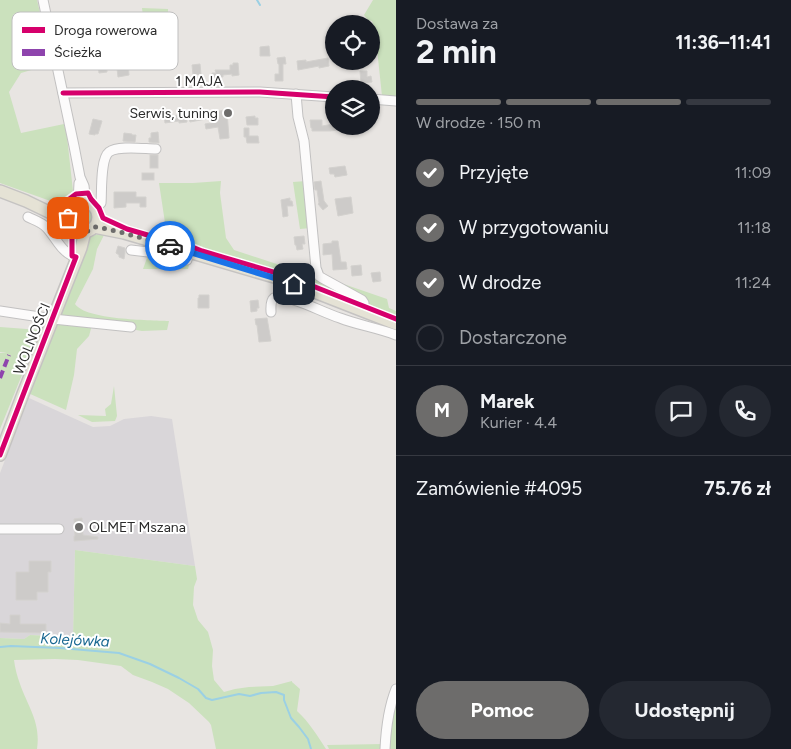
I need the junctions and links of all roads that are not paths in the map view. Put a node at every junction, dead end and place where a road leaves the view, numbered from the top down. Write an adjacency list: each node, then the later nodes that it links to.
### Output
1 (58, 70): 2 (street)
2 (63, 93): 3 (street, 1 MAJA); 10 (street)
3 (296, 94): 4 (street, 1 MAJA); 14 (street)
4 (325, 96)
5 (380, 100): 6 (street)
6 (396, 101)
7 (156, 149): 10 (street)
8 (0, 191): 10 (main road)
9 (28, 217): 13 (street)
10 (83, 217): 12 (main road); 13 (main road, WOLNOŚCI)
11 (131, 250): 12 (street)
12 (189, 252): 14 (main road)
13 (76, 257): 17 (main road, WOLNOŚCI)
14 (362, 310): 18 (main road)
15 (0, 311): 17 (street)
16 (271, 312): 20 (street)
17 (53, 319): 19 (street); 21 (main road, WOLNOŚCI)
18 (396, 324)
19 (132, 327)
20 (396, 335)
21 (0, 455)
22 (0, 529): 23 (street)
23 (59, 529)
24 (396, 689): 25 (street)
25 (385, 749)

